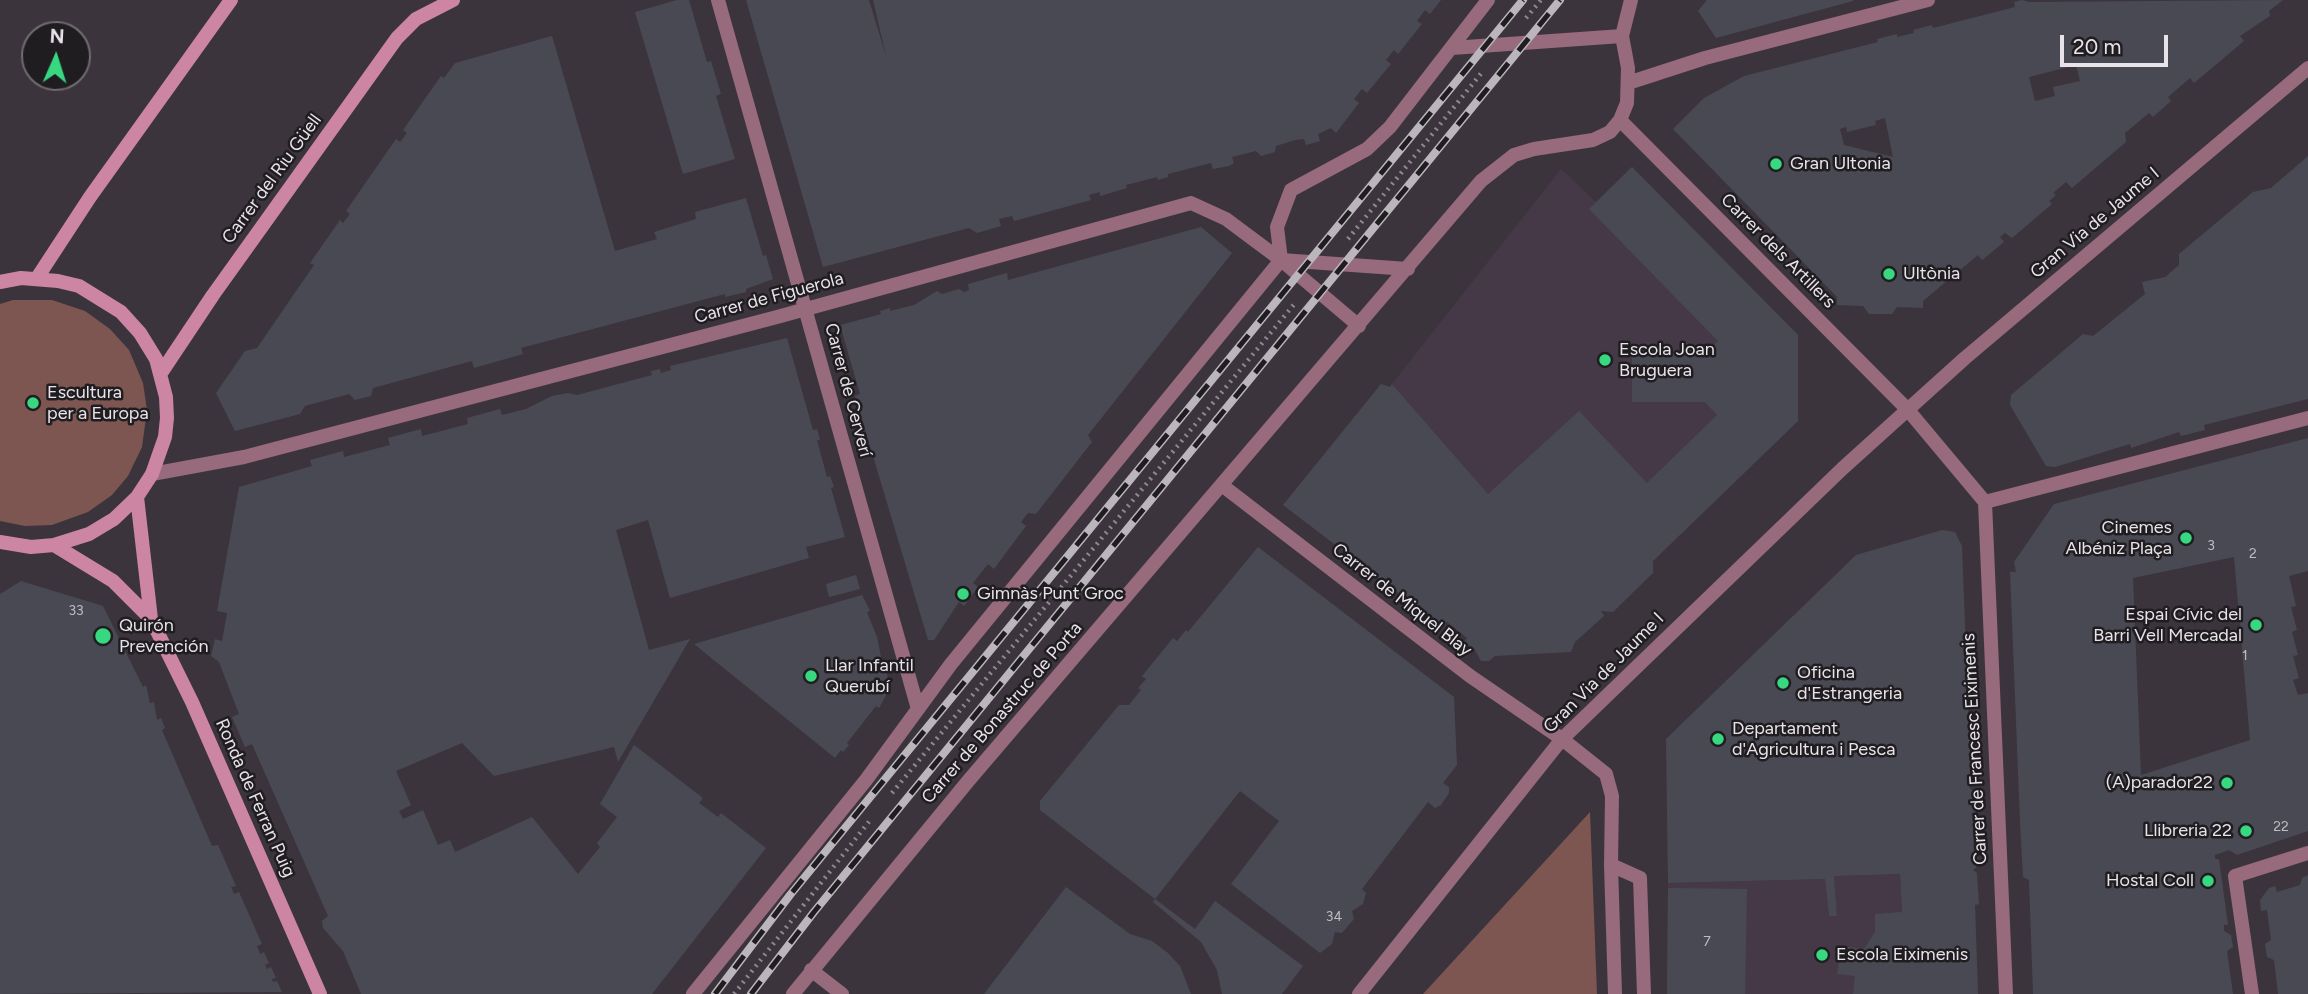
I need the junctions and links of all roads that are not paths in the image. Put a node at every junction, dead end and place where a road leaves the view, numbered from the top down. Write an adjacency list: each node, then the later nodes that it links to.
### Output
1 (231, 0): 17 (main road)
2 (426, 0): 9 (main road)
3 (453, 0): 9 (main road, Carrer del Riu Güell)
4 (718, 0): 19 (street, Carrer de Cerverí)
5 (1488, 0): 8 (street)
6 (1631, 0): 10 (street)
7 (1928, 0): 13 (street)
8 (1475, 6): 11 (street)
9 (423, 15): 21 (main road, Carrer del Riu Güell)
10 (1622, 36): 11 (street); 13 (street)
11 (1452, 48): 15 (street)
12 (2308, 68): 22 (street, Gran Via de Jaume I)
13 (1628, 83): 14 (street)
14 (1620, 120): 16 (street, Carrer de Bonastruc de Porta); 22 (street, Carrer dels Artillers)
15 (1281, 260): 16 (street); 19 (street, Carrer de Figuerola); 20 (street, Carrer de Figuerola); 31 (street)
16 (1408, 269): 20 (street, Carrer de Bonastruc de Porta)
17 (37, 278): 18 (main road); 21 (main road)
18 (0, 282)
19 (805, 308): 24 (street, Carrer de Figuerola); 31 (street, Carrer de Cerverí)
20 (1359, 326): 25 (street, Carrer de Bonastruc de Porta)
21 (161, 373): 24 (main road)
22 (1908, 410): 27 (street); 32 (street, Gran Via de Jaume I)
23 (2308, 418): 27 (street)
24 (152, 474): 26 (main road)
25 (1223, 486): 32 (street, Carrer de Miquel Blay); 35 (street, Carrer de Bonastruc de Porta)
26 (137, 497): 29 (main road); 30 (main road, Ronda de Ferran Puig)
27 (1985, 502): 43 (street, Carrer de Francesc Eiximenis)
28 (0, 542): 29 (main road)
29 (54, 545): 30 (main road, Ronda de Ferran Puig)
30 (151, 619): 36 (main road, Ronda de Ferran Puig)
31 (918, 709): 37 (street)
32 (1562, 739): 34 (street, Carrer de Miquel Blay); 40 (street, Gran Via de Jaume I)
33 (2308, 853): 44 (street)
34 (1611, 864): 41 (street, Carrer de Miquel Blay); 42 (street)
35 (811, 970): 38 (street, Carrer de Bonastruc de Porta); 39 (street)
36 (320, 994)
37 (693, 994)
38 (793, 994)
39 (842, 994)
40 (1359, 994)
41 (1615, 994)
42 (1644, 994)
43 (2006, 994)
44 (2252, 994)

